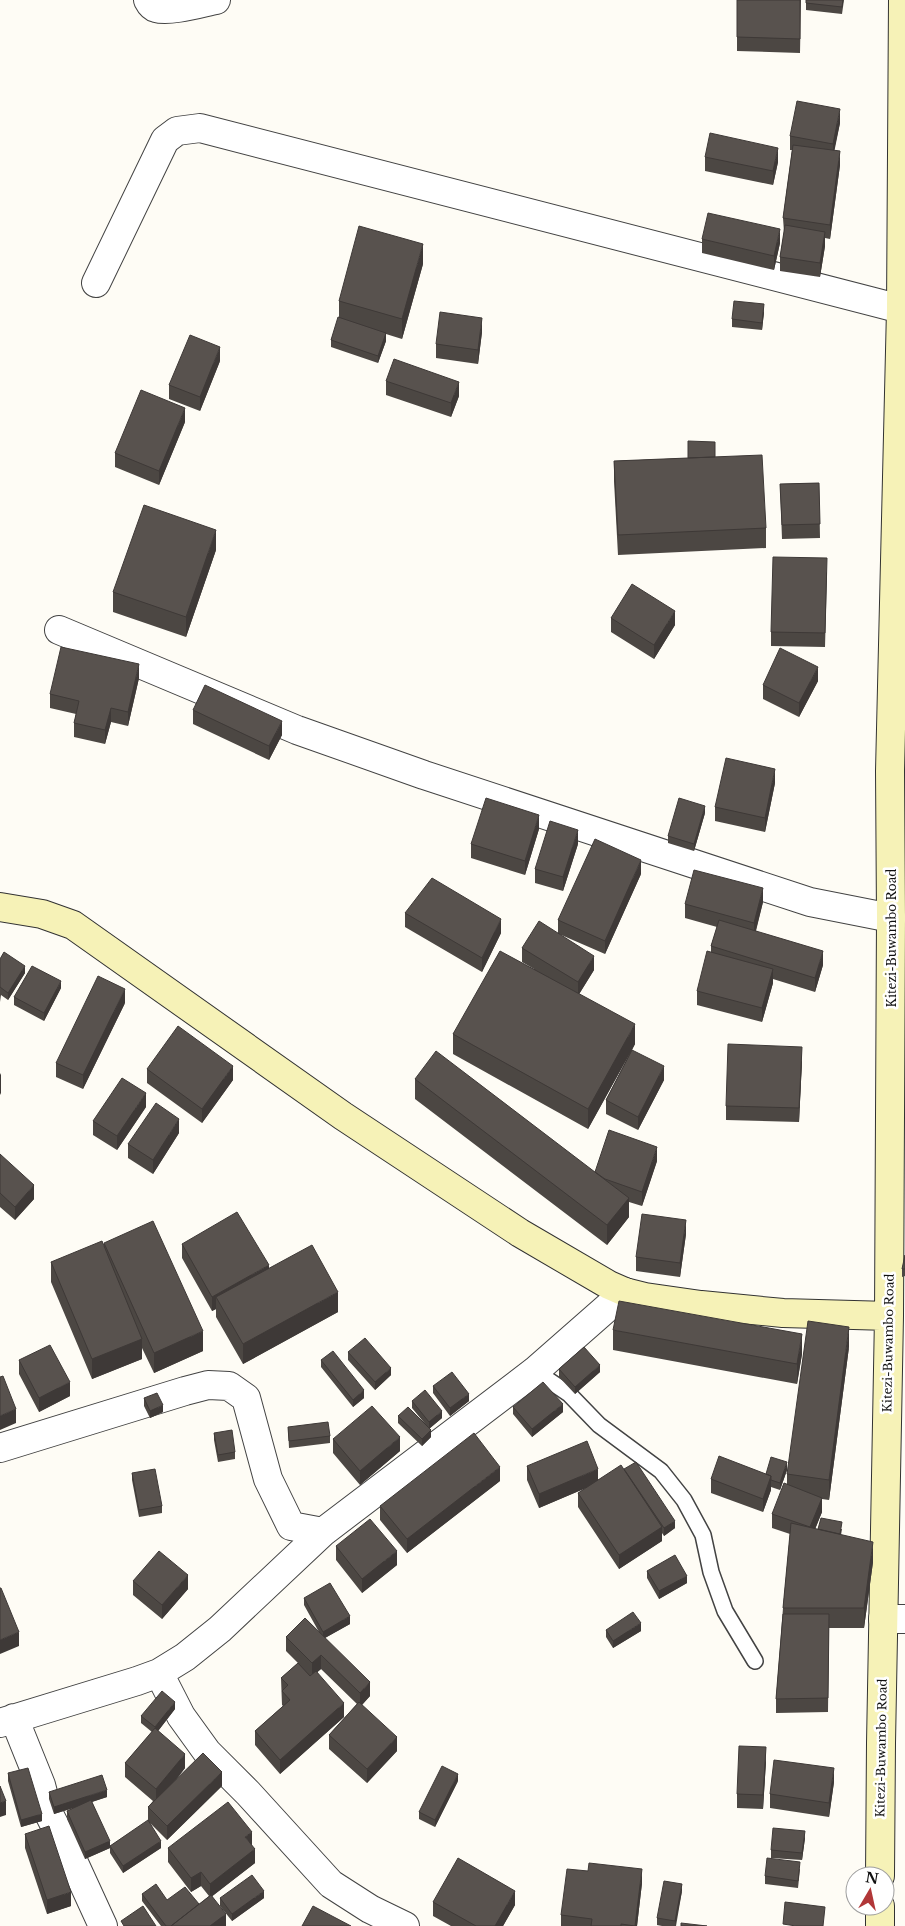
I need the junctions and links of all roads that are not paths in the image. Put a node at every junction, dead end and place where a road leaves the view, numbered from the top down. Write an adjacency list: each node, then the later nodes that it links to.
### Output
1 (148, 0): 2 (street)
2 (216, 0)
3 (903, 0): 5 (street, Kitezi-Buwambo Road)
4 (96, 283): 5 (street)
5 (901, 310): 8 (street, Kitezi-Buwambo Road)
6 (59, 630): 8 (street)
7 (0, 907): 10 (street)
8 (891, 918): 9 (street, Kitezi-Buwambo Road)
9 (897, 1224): 11 (street, Kitezi-Buwambo Road)
10 (625, 1292): 11 (street); 12 (street)
11 (889, 1316): 15 (street, Kitezi-Buwambo Road)
12 (535, 1371): 14 (street); 16 (lane)
13 (0, 1448): 14 (street)
14 (323, 1532): 17 (street)
15 (894, 1619): 19 (street, Kitezi-Buwambo Road)
16 (756, 1661)
17 (159, 1673): 18 (street); 21 (street)
18 (7, 1721): 20 (street)
19 (881, 1866)
20 (103, 1926)
21 (405, 1926)

